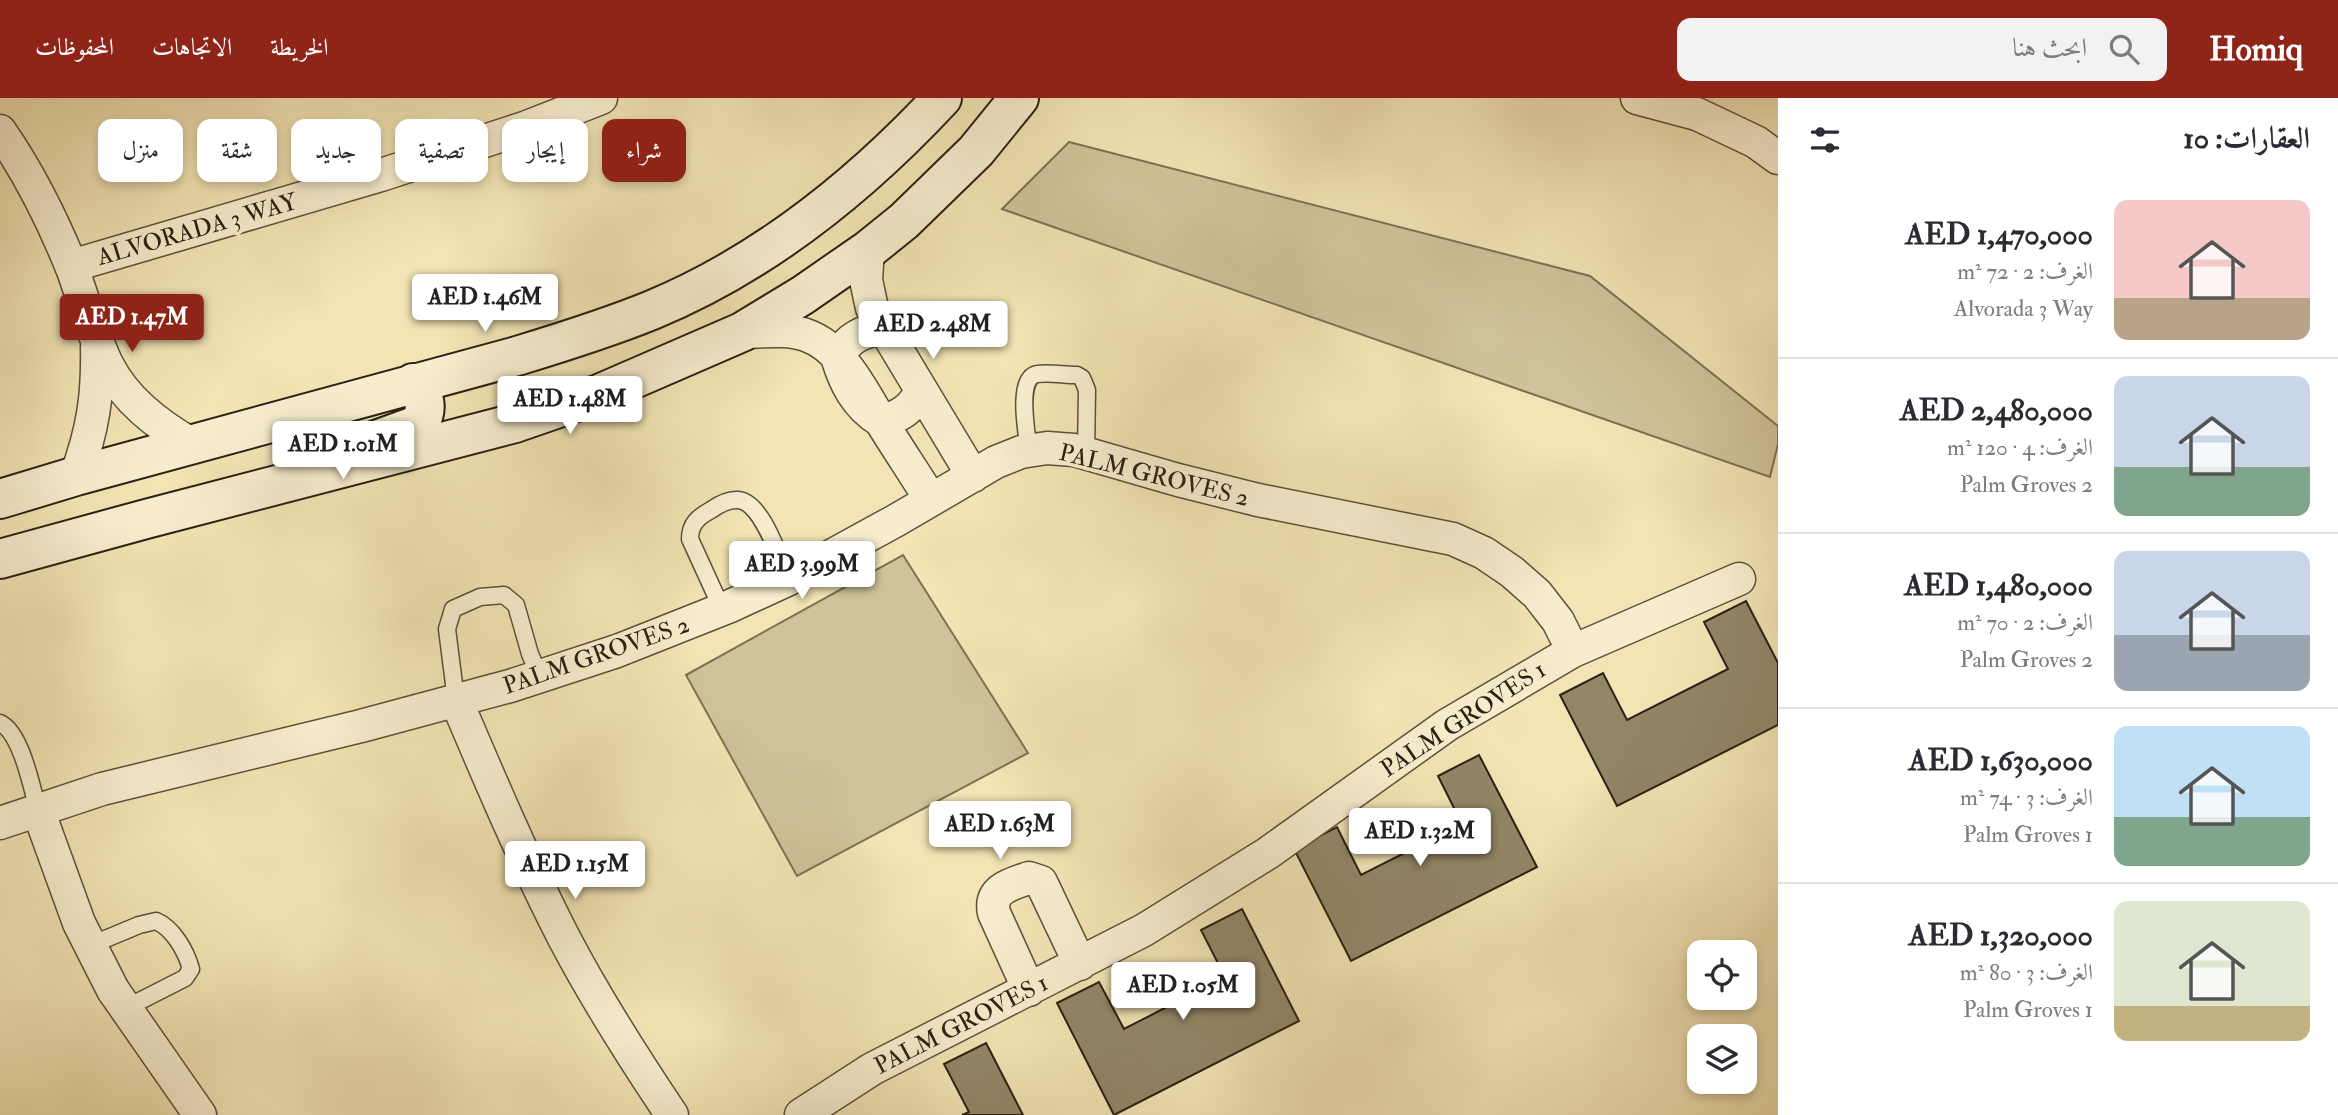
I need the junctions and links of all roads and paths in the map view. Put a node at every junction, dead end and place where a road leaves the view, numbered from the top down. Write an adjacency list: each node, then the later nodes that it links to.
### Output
1 (601, 98): 9 (street, ALVORADA 3 WAY)
2 (942, 98): 14 (street)
3 (1019, 98): 8 (street)
4 (1637, 98): 5 (street)
5 (1699, 106): 7 (street)
6 (0, 131): 9 (street, ALVORADA 3 WAY)
7 (1778, 158)
8 (868, 250): 10 (street); 11 (street)
9 (71, 266): 12 (street, ALVORADA 3 WAY)
10 (883, 329): 13 (street); 15 (street)
11 (742, 332): 13 (street); 26 (street)
12 (96, 335): 16 (street, ALVORADA 3 WAY); 17 (street, ALVORADA 3 WAY)
13 (836, 357): 18 (street)
14 (413, 383): 19 (street); 26 (street)
15 (921, 392): 18 (street); 23 (street)
16 (127, 393): 17 (street); 19 (street, ALVORADA 3 WAY)
17 (96, 402): 22 (street, ALVORADA 3 WAY)
18 (881, 421): 25 (street)
19 (191, 444): 22 (street)
20 (1029, 451): 21 (street, PALM GROVES 2); 21 (lane); 23 (street, PALM GROVES 2)
21 (1086, 454): 31 (street, PALM GROVES 2)
22 (76, 475): 24 (street)
23 (973, 475): 25 (street, PALM GROVES 2)
24 (0, 499)
25 (931, 500): 28 (street, PALM GROVES 2)
26 (146, 519): 27 (street)
27 (0, 559)
28 (789, 579): 30 (street, PALM GROVES 2); 30 (lane)
29 (1739, 579): 31 (street, PALM GROVES 1)
30 (722, 609): 32 (street, PALM GROVES 2)
31 (1573, 650): 38 (street, PALM GROVES 1)
32 (540, 677): 33 (street, PALM GROVES 2); 33 (lane)
33 (456, 700): 35 (street, PALM GROVES 2); 42 (street)
34 (0, 723): 35 (lane)
35 (38, 810): 36 (street, PALM GROVES 2); 37 (street)
36 (0, 823)
37 (91, 945): 40 (street); 40 (lane)
38 (1080, 964): 39 (street, PALM GROVES 1); 39 (street)
39 (1029, 990): 43 (street, PALM GROVES 1)
40 (124, 1009): 41 (street)
41 (200, 1115)
42 (672, 1115)
43 (801, 1115)

